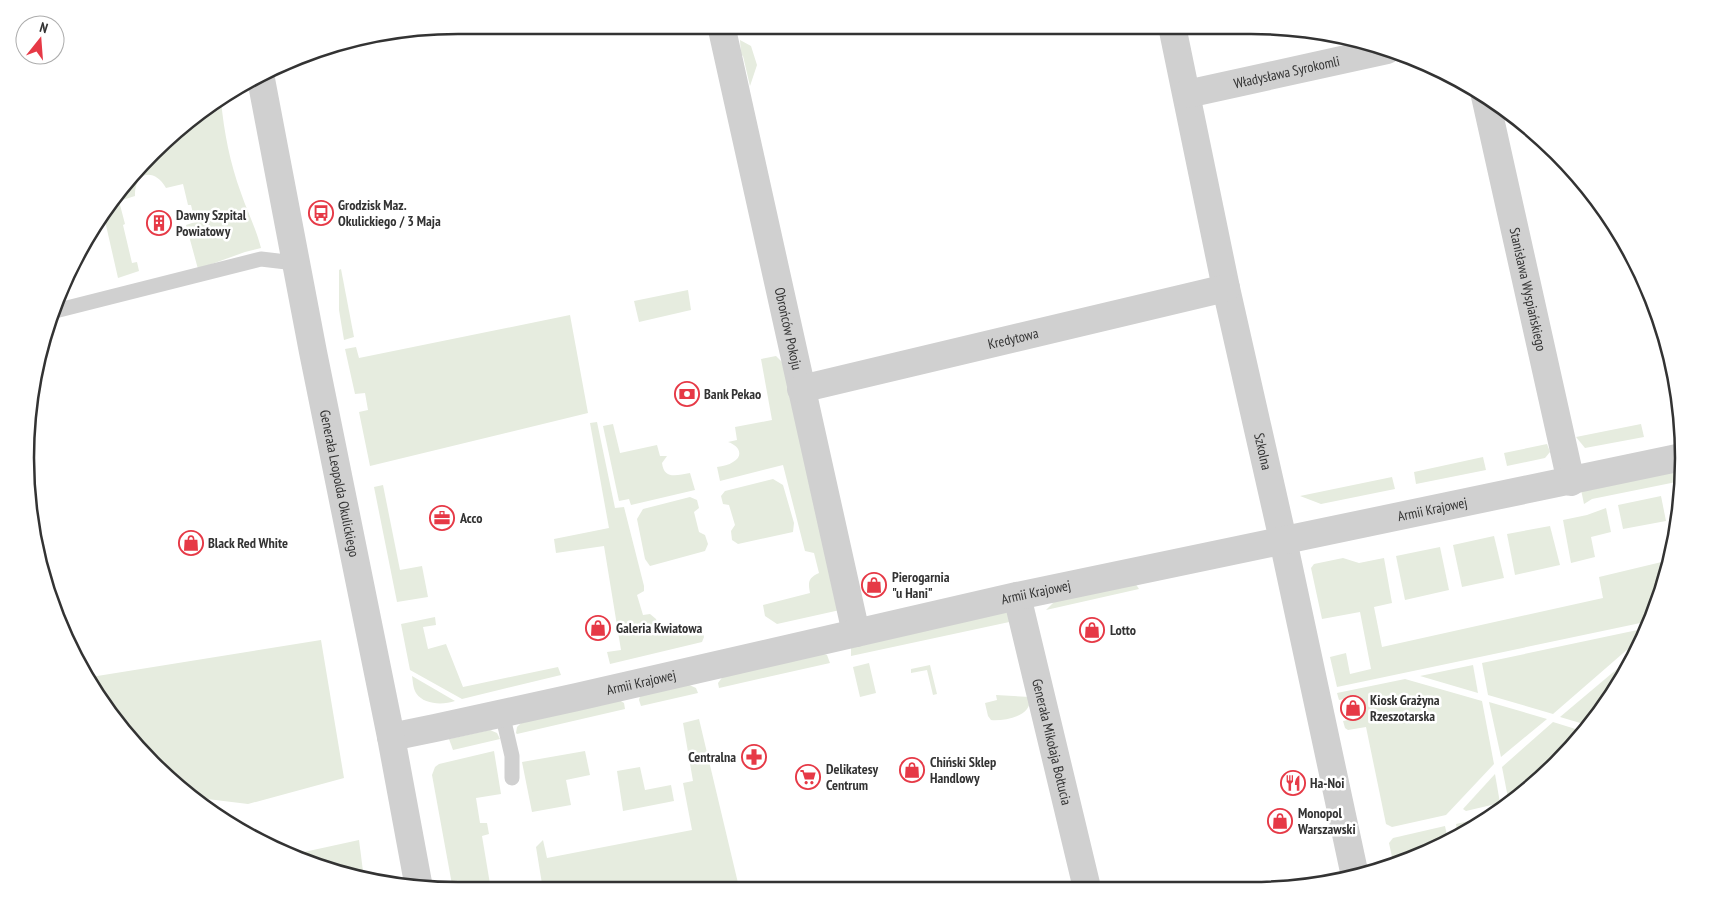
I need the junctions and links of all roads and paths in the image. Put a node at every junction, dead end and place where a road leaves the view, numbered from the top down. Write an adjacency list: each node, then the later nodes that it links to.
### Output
1 (723, 34): 10 (street, Obrońców Pokoju)
2 (1174, 34): 5 (street, Szkolna)
3 (1376, 53): 5 (street, Władysława Syrokomli)
4 (262, 83): 7 (street, Generała Leopolda Okulickiego)
5 (1187, 94): 8 (street, Szkolna)
6 (1487, 105): 12 (street, Stanisława Wyspiańskiego)
7 (295, 263): 9 (lane); 17 (street, Generała Leopolda Okulickiego)
8 (1226, 288): 10 (street, Kredytowa); 13 (street, Szkolna)
9 (60, 311)
10 (801, 389): 15 (street, Obrońców Pokoju)
11 (1675, 459): 12 (street, Armii Krajowej)
12 (1571, 482): 13 (street, Armii Krajowej)
13 (1283, 540): 14 (street, Armii Krajowej); 19 (street, Szkolna)
14 (1017, 596): 15 (street, Armii Krajowej); 21 (street, Generała Mikołaja Bołtucia)
15 (856, 633): 16 (street, Armii Krajowej)
16 (502, 713): 17 (street, Armii Krajowej); 18 (lane)
17 (392, 737): 20 (street, Generała Leopolda Okulickiego)
18 (512, 778)
19 (1354, 870)
20 (418, 880)
21 (1086, 882)

